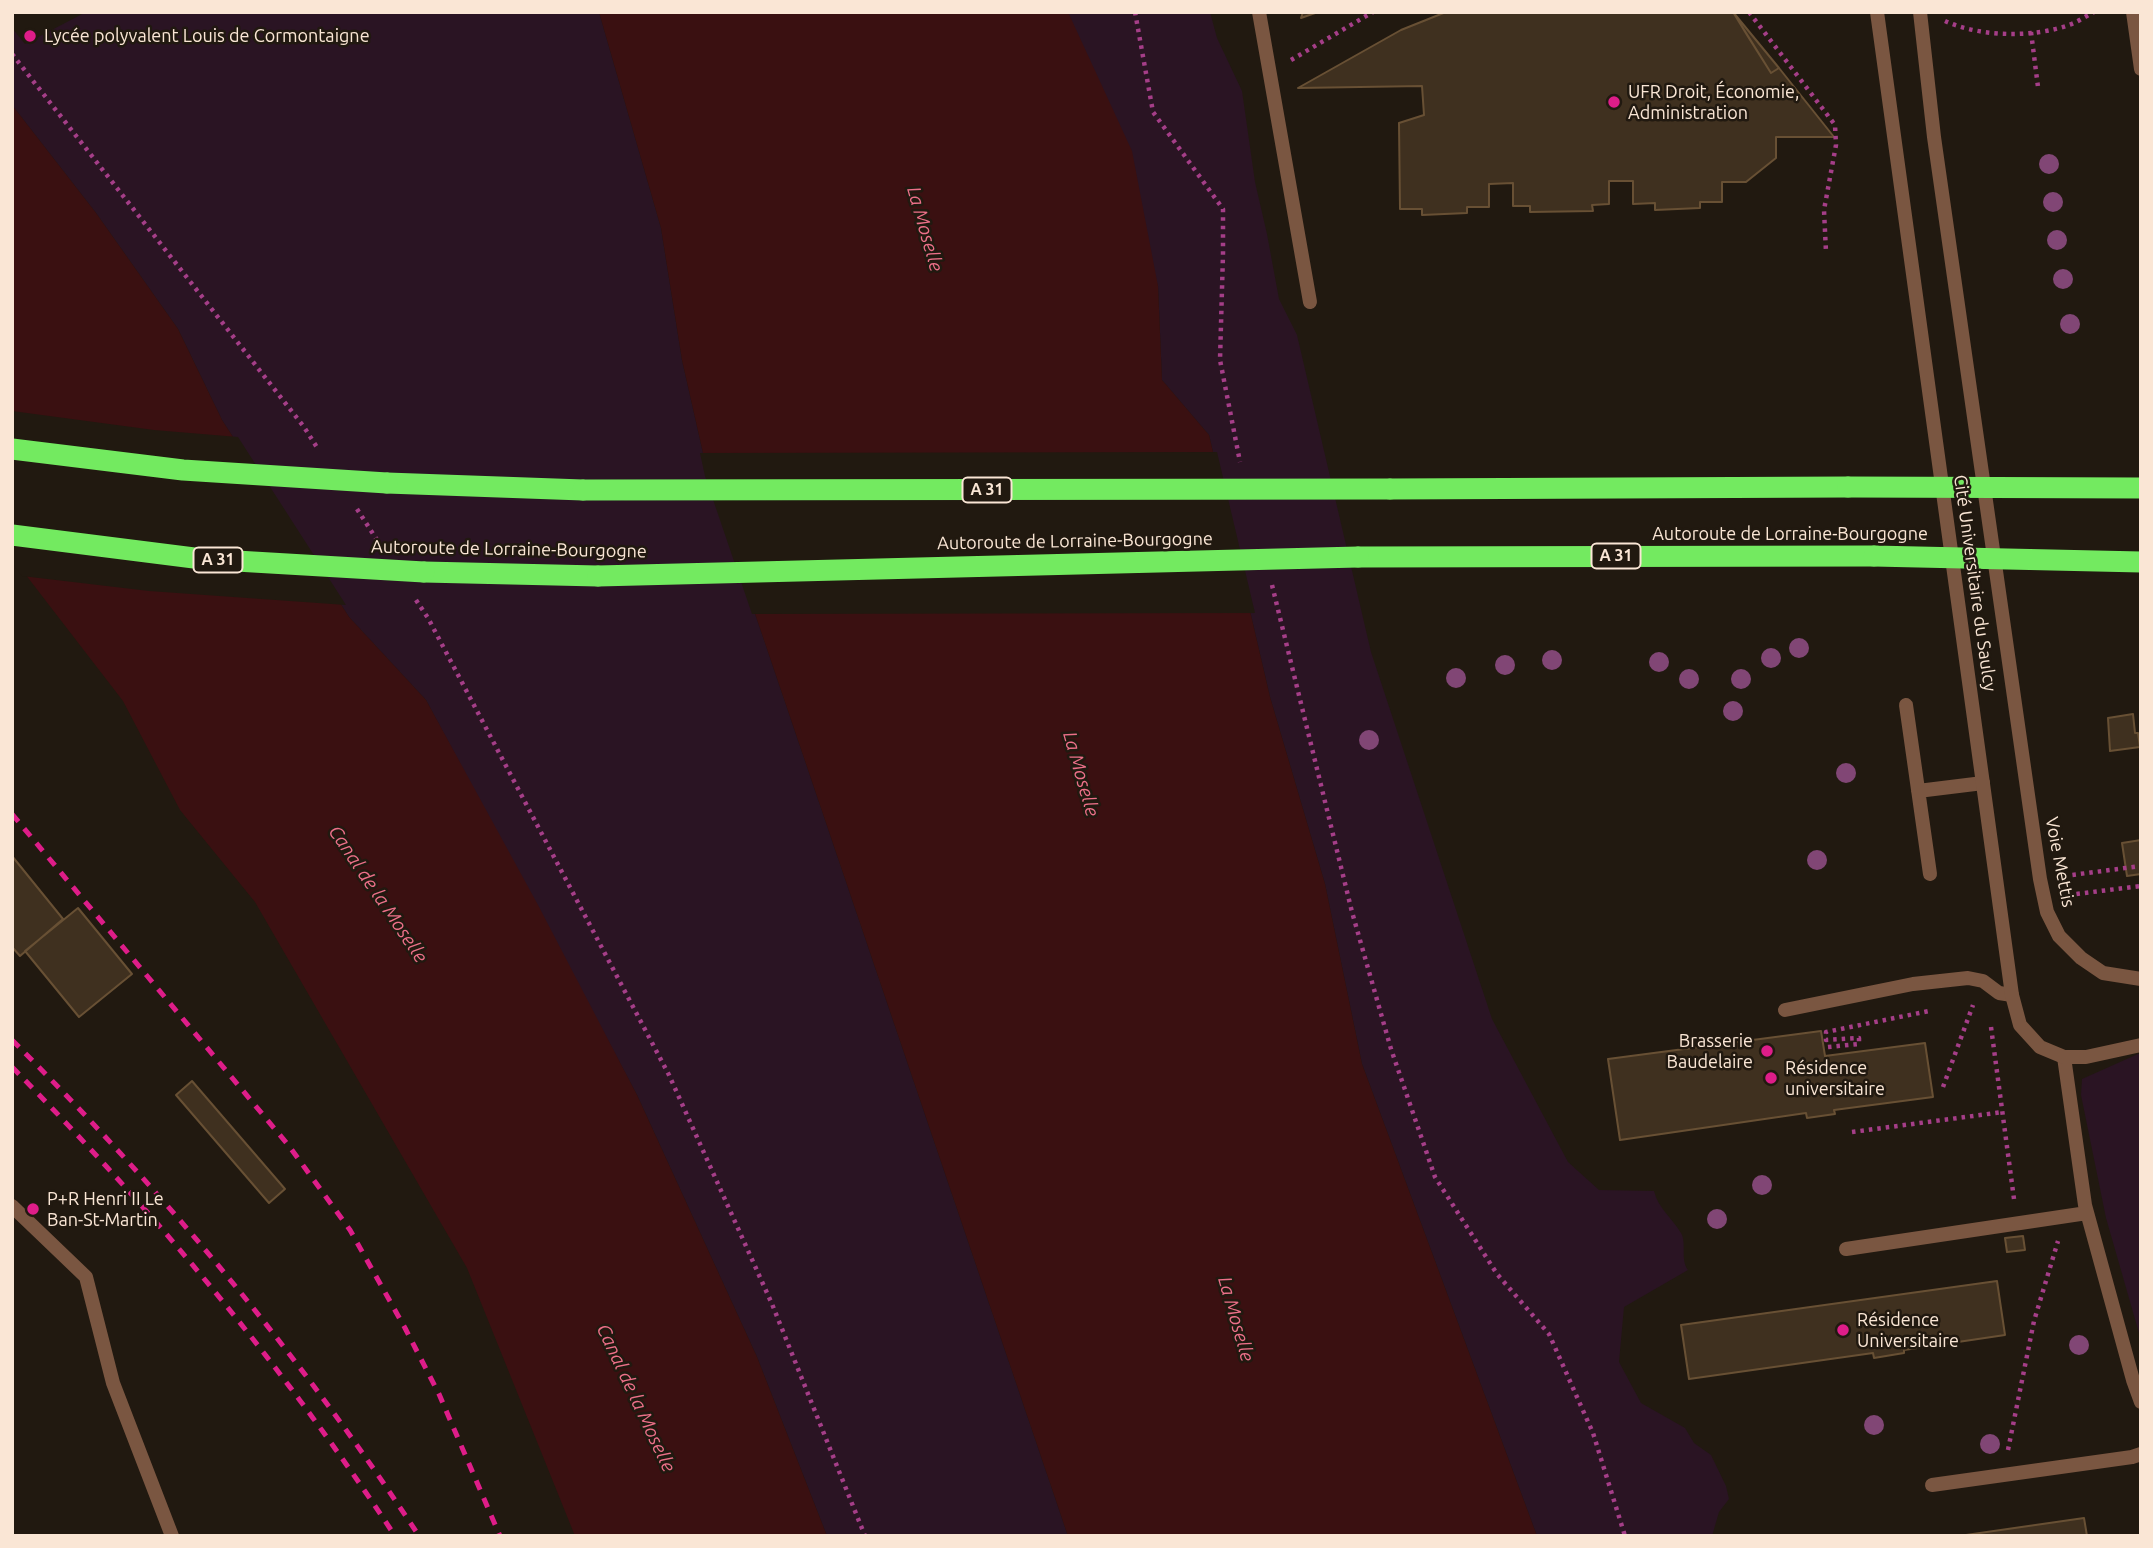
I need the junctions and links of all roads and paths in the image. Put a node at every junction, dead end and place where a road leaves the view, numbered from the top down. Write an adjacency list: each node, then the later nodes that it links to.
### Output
1 (1135, 12): 19 (path)
2 (1259, 12): 13 (street)
3 (1373, 12): 13 (path)
4 (1749, 12): 15 (path)
5 (1877, 12): 28 (street, Cité Universitaire du Saulcy)
6 (1920, 12): 34 (street, Voie Mettis)
7 (2094, 12): 10 (path)
8 (2133, 12): 12 (street)
9 (1938, 18): 10 (path)
10 (2031, 32): 14 (path)
11 (12, 54): 18 (path)
12 (2141, 69)
13 (1269, 72): 16 (street)
14 (2039, 87)
15 (1826, 252)
16 (1310, 302)
17 (12, 449): 20 (highway, A 31, bridge)
18 (318, 449)
19 (1243, 473)
20 (2141, 488)
21 (355, 506): 23 (path)
22 (12, 535): 24 (highway, Autoroute de Lorraine-Bourgogne / A 31, bridge)
23 (384, 551)
24 (2141, 562)
25 (1270, 579): 57 (path)
26 (413, 596): 56 (path)
27 (1906, 705): 29 (street)
28 (1983, 783): 29 (street); 37 (street, Cité Universitaire du Saulcy)
29 (1918, 791): 31 (street)
30 (2141, 866): 32 (path)
31 (1930, 874)
32 (2056, 877)
33 (2141, 886): 34 (path)
34 (2044, 898): 35 (street, Voie Mettis)
35 (2141, 979)
36 (1983, 981): 37 (street); 38 (street); 43 (path); 44 (path)
37 (2012, 995): 42 (street, Cité Universitaire du Saulcy)
38 (1785, 1010)
39 (1933, 1010): 41 (path)
40 (2141, 1045): 42 (street)
41 (1828, 1047)
42 (2064, 1057): 47 (street)
43 (1942, 1087)
44 (2003, 1112): 45 (path); 49 (path)
45 (1852, 1132)
46 (12, 1206): 55 (street)
47 (2087, 1213): 48 (street); 51 (street)
48 (2067, 1217): 49 (street); 53 (path)
49 (2018, 1224): 50 (street)
50 (1846, 1249)
51 (2141, 1402)
52 (2141, 1454): 53 (street)
53 (2003, 1475): 54 (street)
54 (1932, 1485)
55 (172, 1536)
56 (865, 1536)
57 (1625, 1536)

